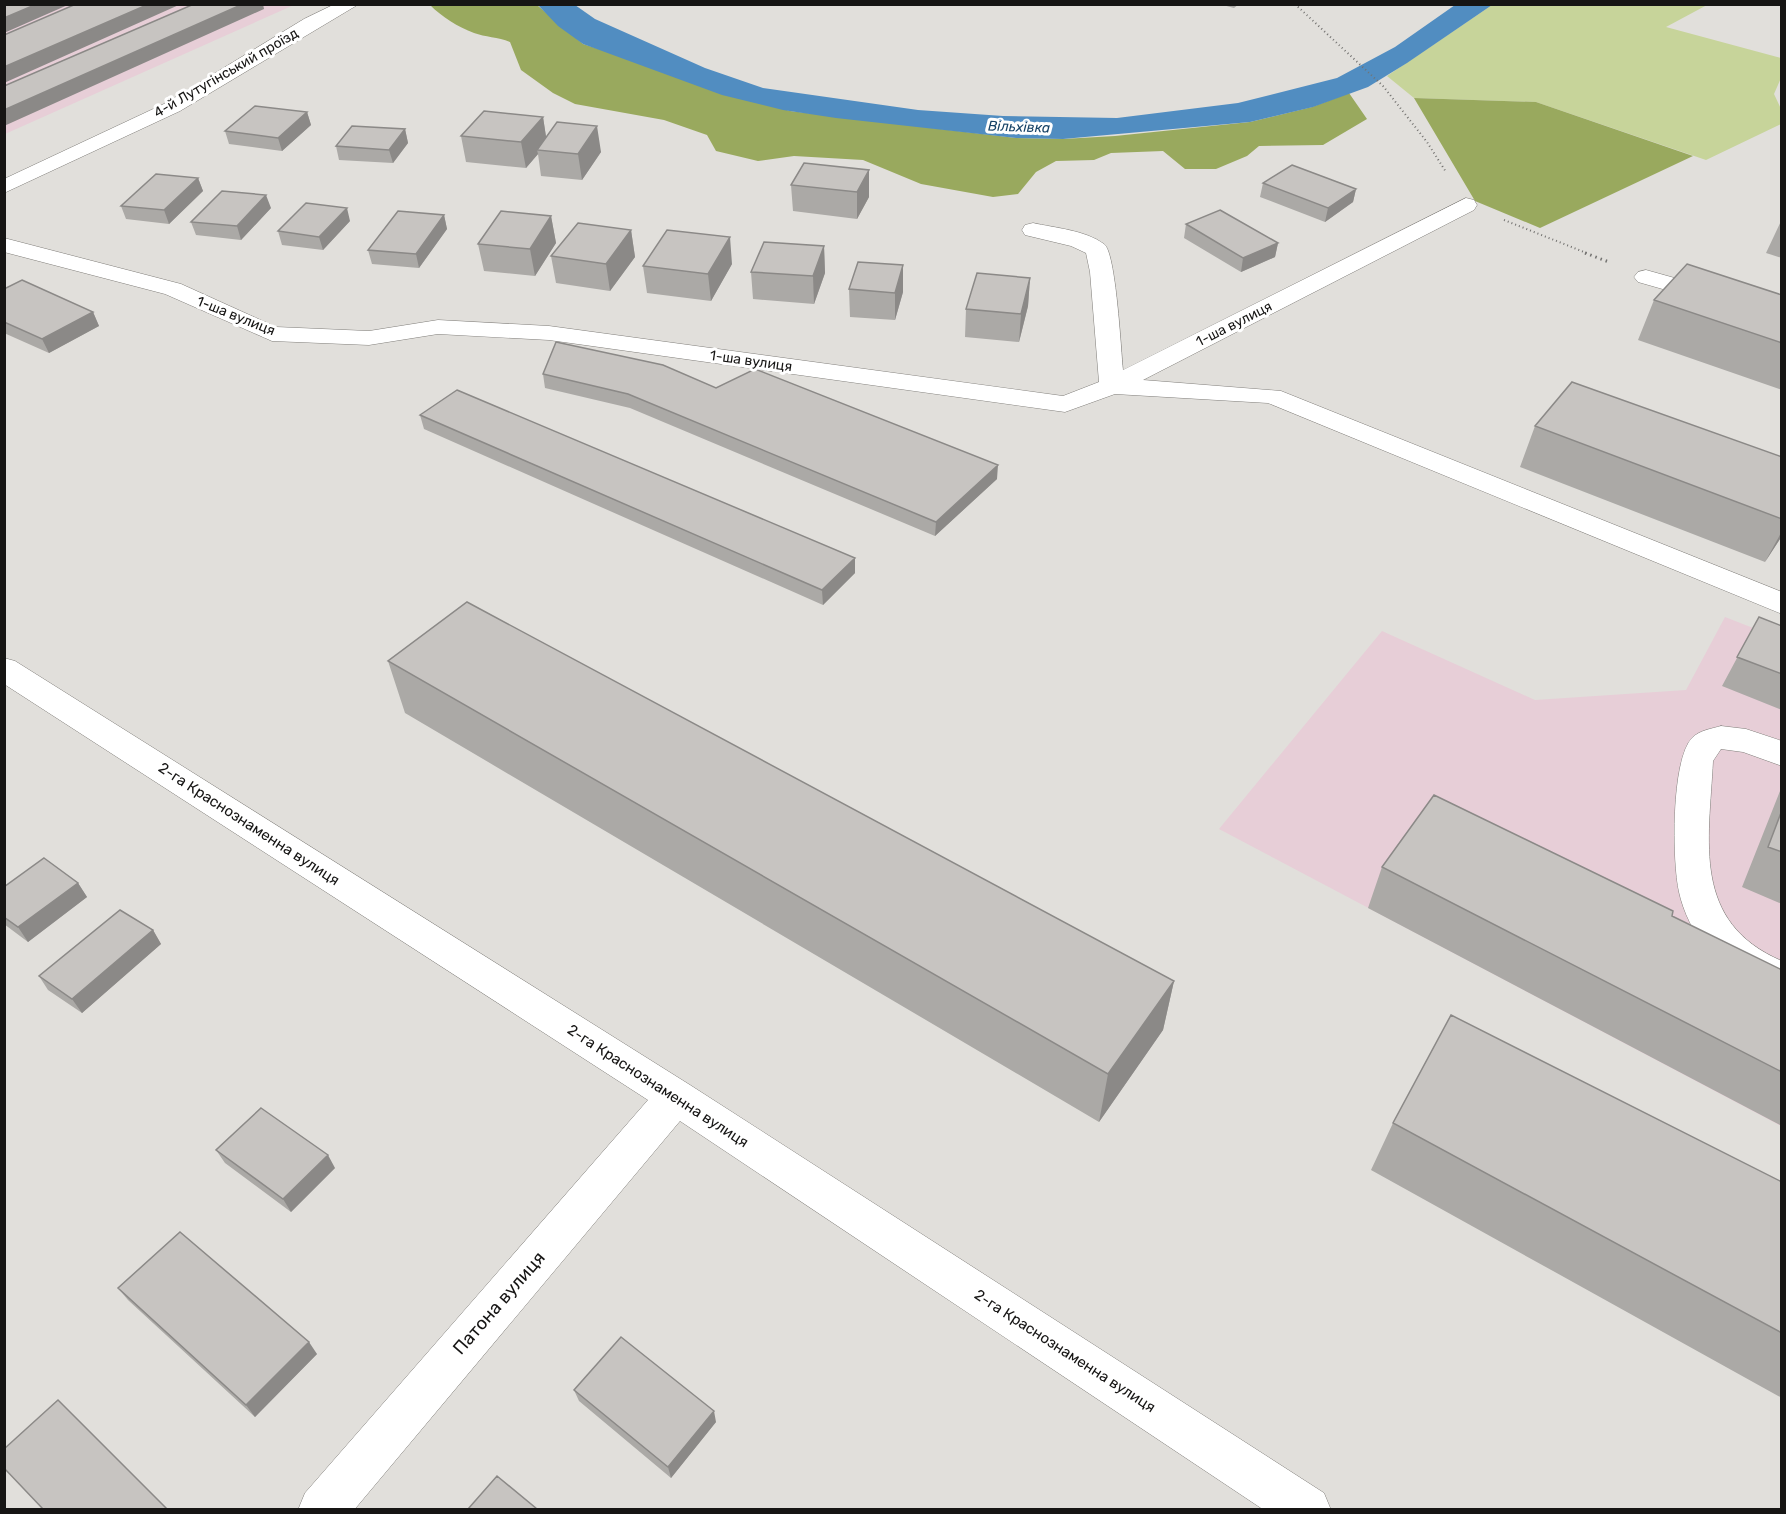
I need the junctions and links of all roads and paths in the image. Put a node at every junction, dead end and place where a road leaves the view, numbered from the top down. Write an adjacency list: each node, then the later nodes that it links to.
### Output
1 (350, 4): 4 (street, 4-й Лутугінський проїзд)
2 (1295, 4): 3 (path)
3 (1383, 86)
4 (4, 187)
5 (1466, 205): 10 (street, 1-ша вулиця)
6 (1033, 230): 10 (street)
7 (4, 245): 10 (street, 1-ша вулиця)
8 (1646, 277): 9 (street)
9 (1782, 316)
10 (1112, 386): 11 (street)
11 (1782, 604)
12 (4, 669): 15 (street, 2-га Краснознаменна вулиця)
13 (1782, 754): 14 (street)
14 (1782, 978)
15 (676, 1097): 16 (street, Патона вулиця); 17 (street, 2-га Краснознаменна вулиця)
16 (321, 1509)
17 (1307, 1509)

